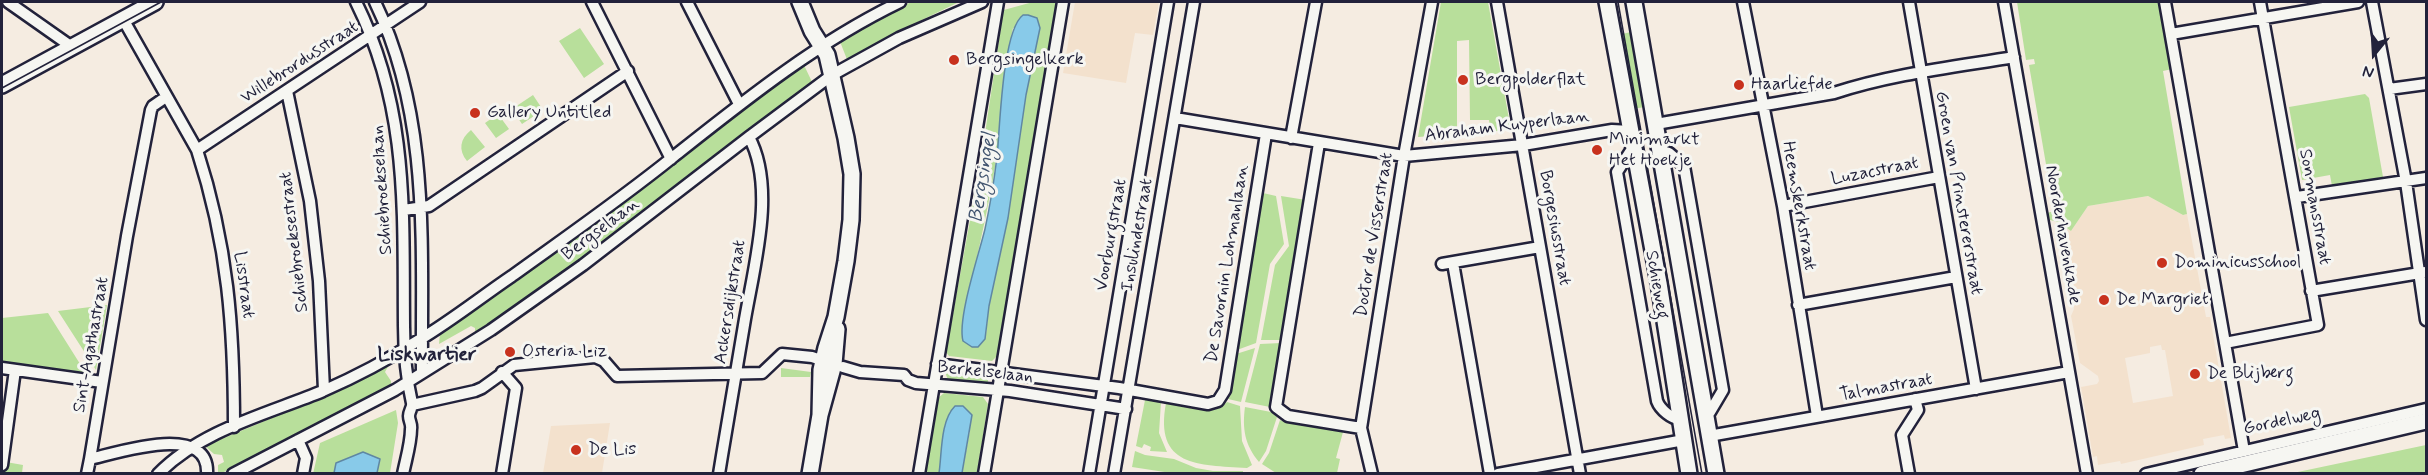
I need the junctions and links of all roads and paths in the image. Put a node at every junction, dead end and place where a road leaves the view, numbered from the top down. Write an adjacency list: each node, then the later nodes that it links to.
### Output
1 (8, 2): 33 (street)
2 (155, 2): 28 (main road)
3 (356, 2): 31 (street, Schiebroekselaan)
4 (375, 2): 29 (street, Schiebroekselaan)
5 (420, 2): 29 (street, Willebrordusstraat)
6 (592, 2): 35 (street)
7 (687, 2): 43 (street)
8 (800, 2): 32 (main road)
9 (900, 2): 32 (street, Bergselaan)
10 (982, 2): 37 (street, Bergselaan)
11 (998, 2): 75 (street)
12 (1063, 2): 79 (street)
13 (1168, 2): 86 (street, Voorburgstraat)
14 (1194, 2): 45 (street, Insulindestraat)
15 (1316, 2): 50 (street)
16 (1432, 2): 56 (street, Doctor de Visserstraat)
17 (1497, 2): 52 (street, Borgesiusstraat)
18 (1607, 2): 47 (main road, Schieweg)
19 (1634, 2): 46 (main road, Schieweg)
20 (1743, 2): 44 (street, Heemskerkstraat)
21 (1909, 2): 36 (street, Groen van Prinstererstraat)
22 (2004, 2): 34 (street, Noorderhavenkade)
23 (2165, 2): 30 (street)
24 (2260, 2): 27 (street, Sonmansstraat)
25 (2358, 2): 27 (street)
26 (2372, 2): 40 (street)
27 (2263, 17): 30 (street); 61 (street, Sonmansstraat)
28 (123, 19): 33 (main road); 42 (street, Lisstraat)
29 (387, 26): 31 (street, Willebrordusstraat); 63 (street, Schiebroekselaan)
30 (2171, 34): 72 (street)
31 (372, 35): 41 (street, Willebrordusstraat); 64 (street, Schiebroekselaan)
32 (822, 46): 37 (main road); 43 (street, Bergselaan)
33 (72, 47): 39 (main road)
34 (2014, 57): 36 (street); 80 (street, Noorderhavenkade)
35 (628, 71): 57 (street); 63 (street)
36 (1920, 73): 44 (street); 58 (street, Groen van Prinstererstraat)
37 (832, 75): 49 (street, Bergselaan); 74 (main road)
38 (2427, 84): 40 (street)
39 (2, 85)
40 (2389, 89): 60 (street)
41 (287, 91): 53 (street, Willebrordusstraat); 89 (street, Schiebroeksestraat)
42 (166, 97): 53 (street, Lisstraat); 83 (street, Sint-Agathastraat)
43 (739, 104): 57 (street, Bergselaan)
44 (1763, 106): 46 (street); 62 (street, Heemskerkstraat)
45 (1175, 118): 48 (street, Abraham Kuyperlaan); 90 (street, Insulindestraat)
46 (1662, 123): 54 (main road, Schieweg)
47 (1624, 131): 52 (street, Abraham Kuyperlaan); 55 (main road, Schieweg)
48 (1266, 134): 50 (street, Abraham Kuyperlaan); 91 (street, De Savornin Lohmanlaan)
49 (749, 137): 81 (street, Bergselaan); 82 (street, Ackersdijkstraat)
50 (1291, 138): 51 (street, Abraham Kuyperlaan)
51 (1319, 143): 56 (street, Abraham Kuyperlaan); 102 (street)
52 (1523, 145): 56 (street, Abraham Kuyperlaan); 65 (street, Borgesiusstraat)
53 (197, 150): 101 (street, Lisstraat)
54 (1659, 150): 96 (main road, Schieweg); 96 (street, Schieweg)
55 (1634, 151): 99 (main road, Schieweg); 99 (street, Schieweg)
56 (1404, 156): 102 (street, Doctor de Visserstraat)
57 (671, 159): 71 (street, Bergselaan)
58 (1939, 177): 62 (street, Luzacstraat); 67 (street, Groen van Prinstererstraat)
59 (2427, 178): 60 (street)
60 (2406, 182): 61 (street); 66 (street)
61 (2297, 197): 68 (street, Sonmansstraat)
62 (1783, 206): 69 (street, Heemskerkstraat)
63 (421, 209): 64 (street); 71 (street, Schiebroekselaan)
64 (404, 210): 73 (street, Schiebroekselaan)
65 (1540, 248): 110 (street, Borgesiusstraat); 127 (street)
66 (2423, 272): 68 (street); 70 (street)
67 (1956, 277): 69 (street); 88 (street, Groen van Prinstererstraat)
68 (2311, 291): 72 (street, Sonmansstraat)
69 (1798, 305): 98 (street, Heemskerkstraat)
70 (2427, 320)
71 (421, 339): 73 (street, Bergselaan); 81 (street, Schiebroekselaan)
72 (2225, 343): 108 (street)
73 (404, 349): 85 (street, Schiebroekselaan); 89 (street, Bergselaan)
74 (834, 364): 82 (street, Berkelselaan); 84 (street, Berkelselaan); 122 (main road)
75 (938, 364): 79 (street, Berkelselaan); 84 (street)
76 (2, 368): 77 (street)
77 (15, 370): 83 (street); 111 (street)
78 (502, 372): 82 (street, Berkelselaan); 94 (street); 120 (street)
79 (1001, 372): 86 (street, Berkelselaan); 87 (street)
80 (2069, 372): 88 (street, Talmastraat); 133 (street, Noorderhavenkade)
81 (422, 373): 85 (street, Bergselaan)
82 (736, 373): 121 (street, Ackersdijkstraat)
83 (102, 382): 109 (street, Sint-Agathastraat)
84 (934, 383): 87 (street, Berkelselaan); 123 (street)
85 (407, 384): 94 (street, Schiebroekselaan); 105 (street, Bergselaan)
86 (1102, 385): 90 (street, Berkelselaan); 93 (street, Voorburgstraat)
87 (998, 389): 93 (street, Berkelselaan); 124 (street)
88 (1976, 389): 92 (street, Talmastraat)
89 (324, 390): 101 (street, Bergselaan)
90 (1129, 390): 91 (street, Berkelselaan); 95 (street, Insulindestraat)
91 (1220, 399)
92 (1915, 399): 98 (street, Talmastraat); 132 (street)
93 (1100, 404): 95 (street, Berkelselaan); 125 (street, Voorburgstraat)
94 (412, 405): 119 (street, Schiebroekselaan)
95 (1126, 409): 113 (street, Insulindestraat)
96 (1709, 409): 104 (main road, Schieweg)
97 (2427, 409): 108 (street, Gordelweg)
98 (1817, 416): 104 (street, Talmastraat)
99 (1682, 419): 106 (main road, Schieweg)
100 (2427, 421): 135 (main road, Gordelweg)
101 (234, 427): 107 (street, Bergselaan)
102 (1361, 428): 126 (street, Doctor de Visserstraat)
103 (2427, 430): 136 (main road)
104 (1709, 436): 131 (main road, Schieweg)
105 (298, 440): 117 (street, Bergselaan); 118 (street)
106 (1679, 441): 110 (street); 130 (main road, Schieweg)
107 (190, 448): 109 (street); 115 (street, Bergselaan); 116 (street)
108 (2244, 451): 134 (street, Gordelweg)
109 (90, 459): 114 (street)
110 (1578, 460): 112 (street); 129 (street, Borgesiusstraat)
111 (2, 465)
112 (1511, 472): 128 (street)
113 (1116, 473)
114 (87, 474)
115 (158, 474)
116 (207, 474)
117 (232, 474)
118 (303, 474)
119 (403, 474)
120 (502, 474)
121 (719, 474)
122 (810, 474)
123 (919, 474)
124 (984, 474)
125 (1089, 474)
126 (1372, 474)
127 (1490, 474)
128 (1498, 474)
129 (1580, 474)
130 (1689, 474)
131 (1716, 474)
132 (1909, 474)
133 (2087, 474)
134 (2146, 474)
135 (2202, 474)
136 (2241, 474)

